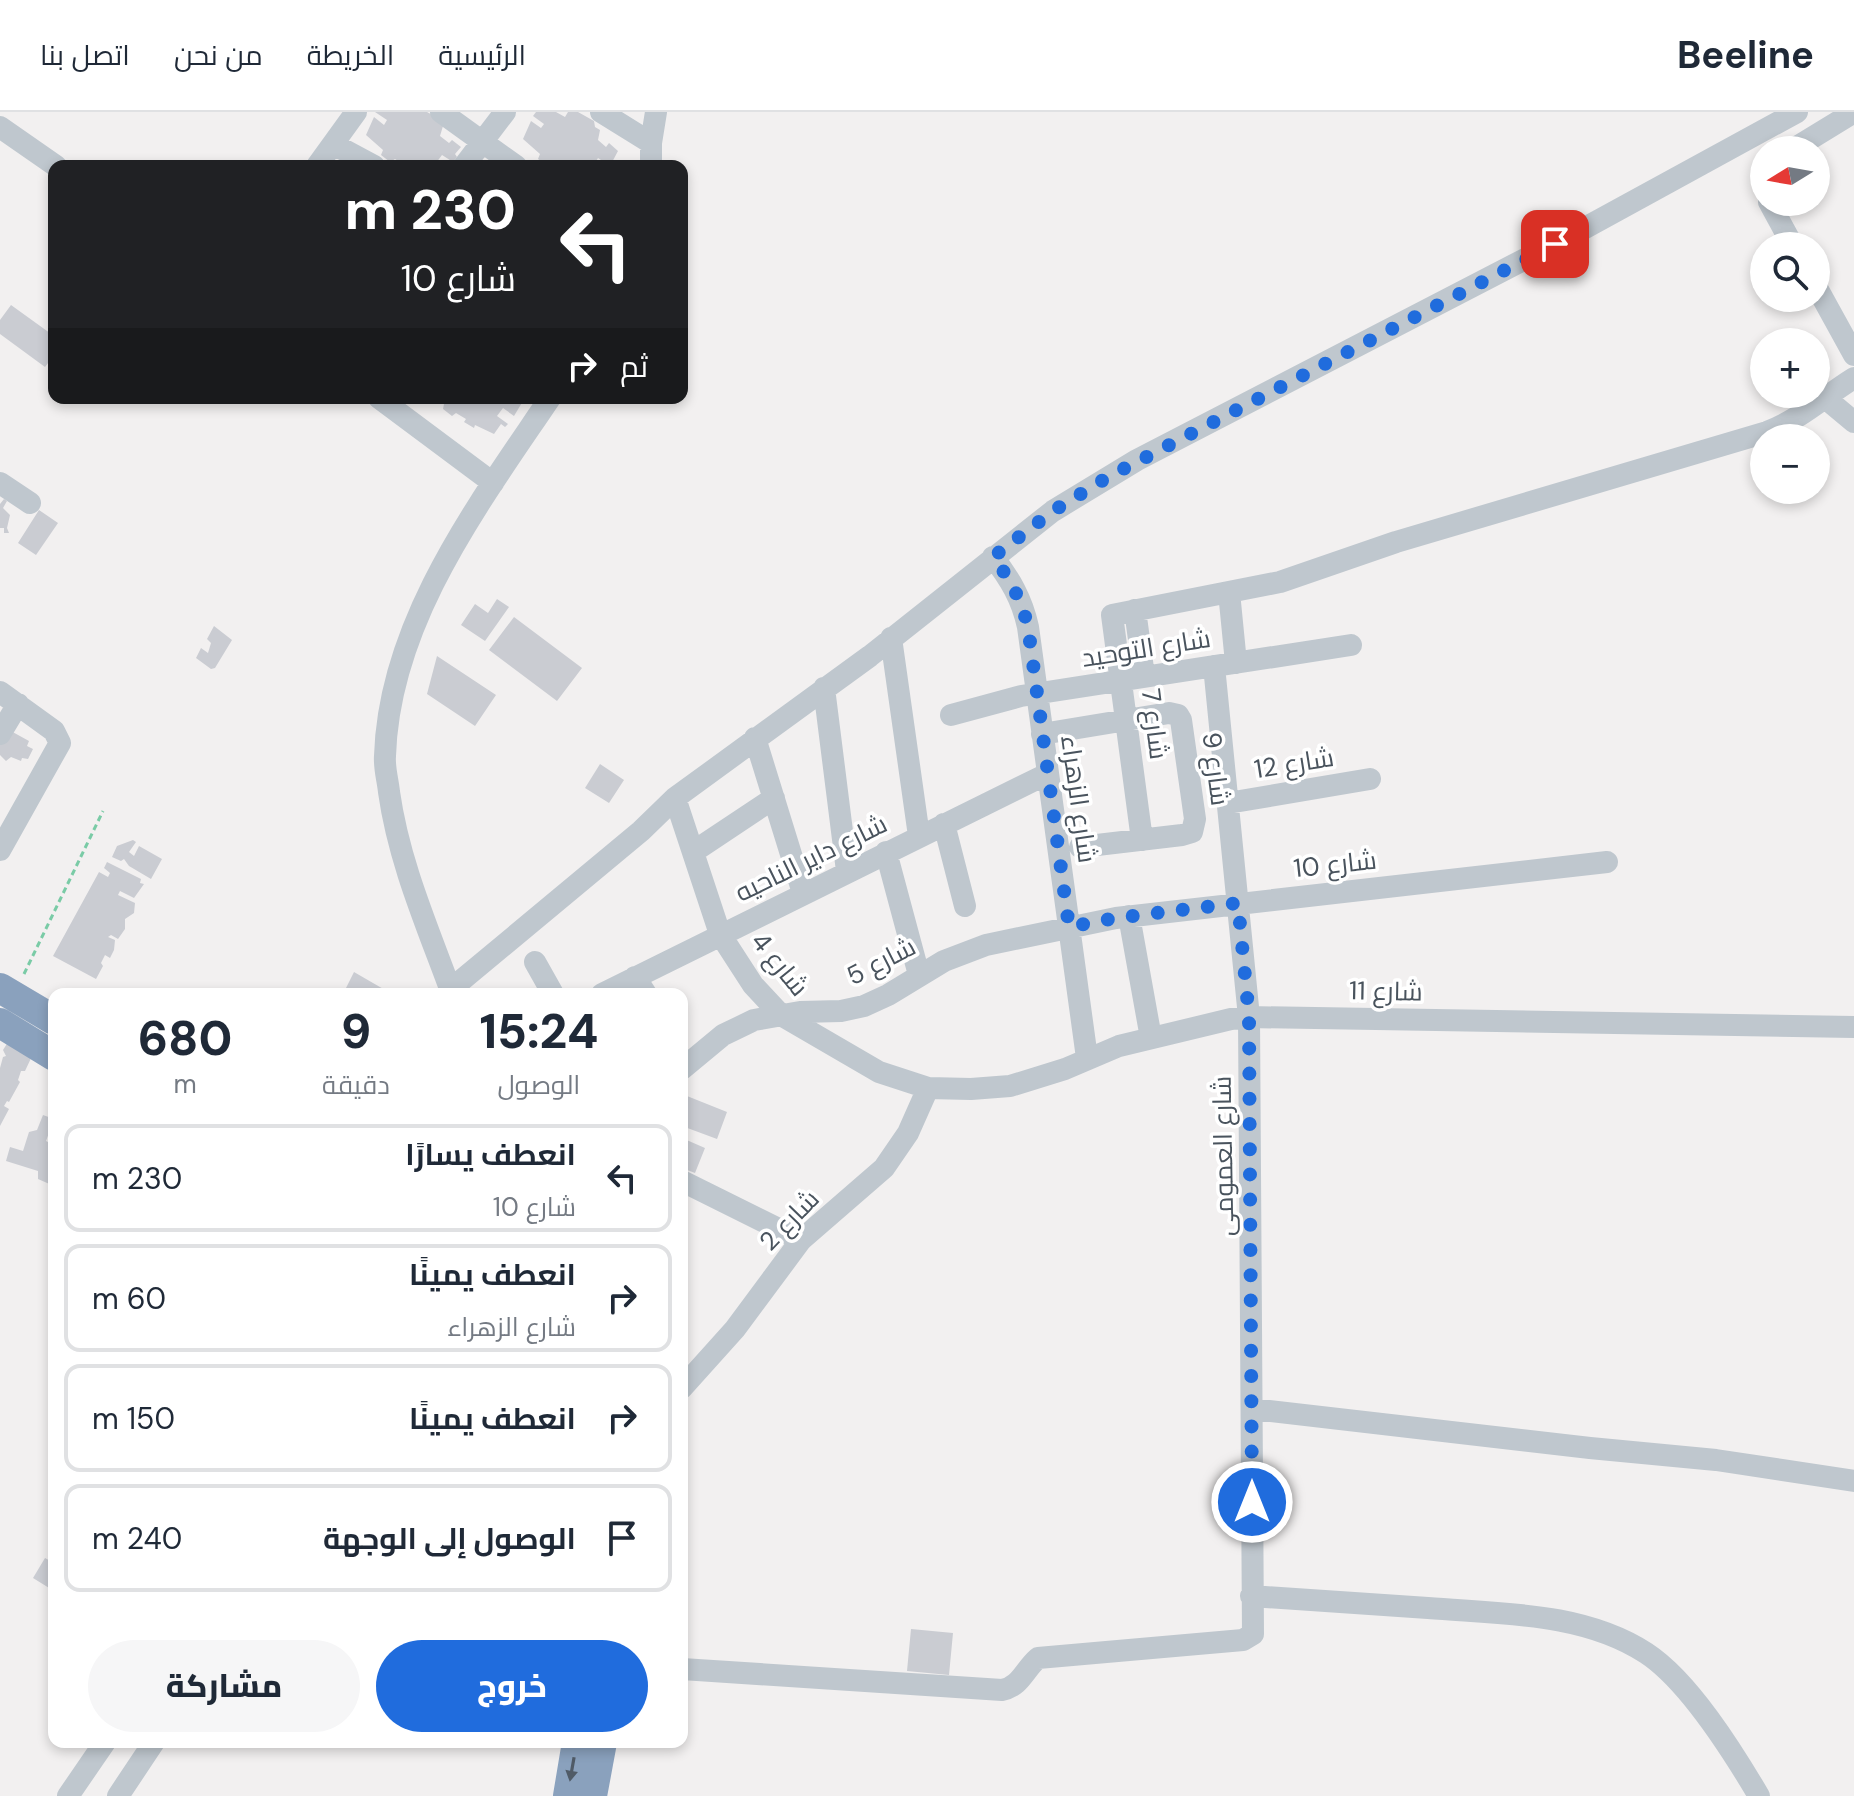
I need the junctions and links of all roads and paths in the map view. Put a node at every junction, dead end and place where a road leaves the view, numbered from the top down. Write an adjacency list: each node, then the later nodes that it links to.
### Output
1 (356, 112): 12 (street)
2 (441, 112): 10 (street)
3 (505, 112): 10 (street)
4 (601, 112): 11 (street)
5 (656, 112): 11 (street)
6 (1797, 112): 31 (street)
7 (1854, 112): 9 (street)
8 (0, 127): 13 (street)
9 (1815, 136)
10 (482, 142): 16 (street); 17 (street)
11 (651, 143): 18 (street)
12 (333, 144): 14 (street); 15 (street)
13 (48, 160)
14 (321, 160)
15 (363, 160)
16 (468, 160)
17 (508, 160)
18 (651, 160)
19 (1830, 311): 20 (street)
20 (1854, 355)
21 (1854, 378): 22 (street)
22 (1830, 393)
23 (1830, 396): 27 (street)
24 (387, 404): 29 (street)
25 (546, 404): 29 (street)
26 (1813, 408): 32 (street)
27 (1854, 422)
28 (0, 483): 30 (street)
29 (493, 483): 71 (street)
30 (30, 503)
31 (993, 557): 34 (street); 40 (street, شارع الزهراء)
32 (1229, 592): 33 (street); 36 (street, شارع العمومى)
33 (1135, 610): 37 (street); 38 (street, شارع 7)
34 (891, 638): 39 (street); 54 (street)
35 (1351, 645): 36 (street, شارع التوحيد)
36 (1225, 665): 37 (street, شارع التوحيد); 51 (street, شارع العمومى)
37 (1144, 676): 38 (street, شارع التوحيد)
38 (1122, 680): 40 (street, شارع التوحيد); 43 (street, شارع 7)
39 (824, 688): 46 (street); 61 (street)
40 (1037, 694): 42 (street, شارع التوحيد); 45 (street, شارع الزهراء)
41 (9, 698): 44 (street); 57 (street)
42 (951, 715)
43 (1126, 719): 45 (street); 55 (street, شارع 7); 55 (street, شارع 9)
44 (0, 734)
45 (1042, 734): 47 (street, شارع الزهراء)
46 (755, 738): 49 (street); 50 (street)
47 (1047, 774): 53 (street, شارع داير الناحيه); 66 (street, شارع الزهراء)
48 (1370, 779): 51 (street, شارع 12)
49 (675, 798): 58 (street, شارع 4); 72 (street)
50 (774, 798): 58 (street); 62 (street)
51 (1228, 803): 63 (street, شارع العمومى)
52 (103, 811): 74 (path)
53 (944, 824): 54 (street, شارع داير الناحيه); 64 (street)
54 (919, 836): 59 (street, شارع داير الناحيه)
55 (1142, 840): 56 (street)
56 (1080, 847)
57 (0, 850)
58 (693, 852): 67 (street, شارع 4)
59 (886, 852): 61 (street, شارع داير الناحيه); 69 (street)
60 (1607, 862): 63 (street, شارع 10)
61 (847, 871): 62 (street, شارع داير الناحيه)
62 (803, 893): 67 (street, شارع داير الناحيه)
63 (1238, 903): 65 (street, شارع 10); 76 (street, شارع العمومى)
64 (965, 906)
65 (1129, 916): 66 (street, شارع 10); 81 (street)
66 (1069, 927): 69 (street, شارع 5); 84 (street, شارع الزهراء)
67 (720, 934): 70 (street, شارع داير الناحيه); 75 (street, شارع 4)
68 (535, 962): 73 (street)
69 (919, 975): 75 (street, شارع 5)
70 (641, 986)
71 (451, 988)
72 (457, 988)
73 (550, 988)
74 (3, 1000): 77 (highway); 80 (highway); 82 (highway)
75 (781, 1015): 85 (street, شارع 5); 86 (street, شارع 4)
76 (1249, 1017): 79 (street, شارع 11); 81 (street, شارع 11); 90 (street, شارع العمومى)
77 (48, 1018)
78 (0, 1023): 83 (highway)
79 (1854, 1027)
80 (48, 1033)
81 (1151, 1038): 84 (street, شارع 11)
82 (48, 1041)
83 (48, 1052)
84 (1087, 1058): 86 (street, شارع 11)
85 (688, 1064)
86 (928, 1088): 88 (street, شارع 2)
87 (688, 1184): 88 (street)
88 (801, 1240): 89 (street, شارع 2)
89 (688, 1381)
90 (1253, 1409): 91 (street); 92 (street, شارع العمومى)
91 (1854, 1481)
92 (1251, 1596): 93 (street, شارع العمومى); 102 (street)
93 (688, 1669)
94 (101, 1748): 98 (street)
95 (150, 1748): 99 (street)
96 (576, 1748): 100 (highway, one-way to 100)
97 (601, 1748): 101 (highway)
98 (68, 1796)
99 (118, 1796)
100 (568, 1796)
101 (592, 1796)
102 (1759, 1796)

